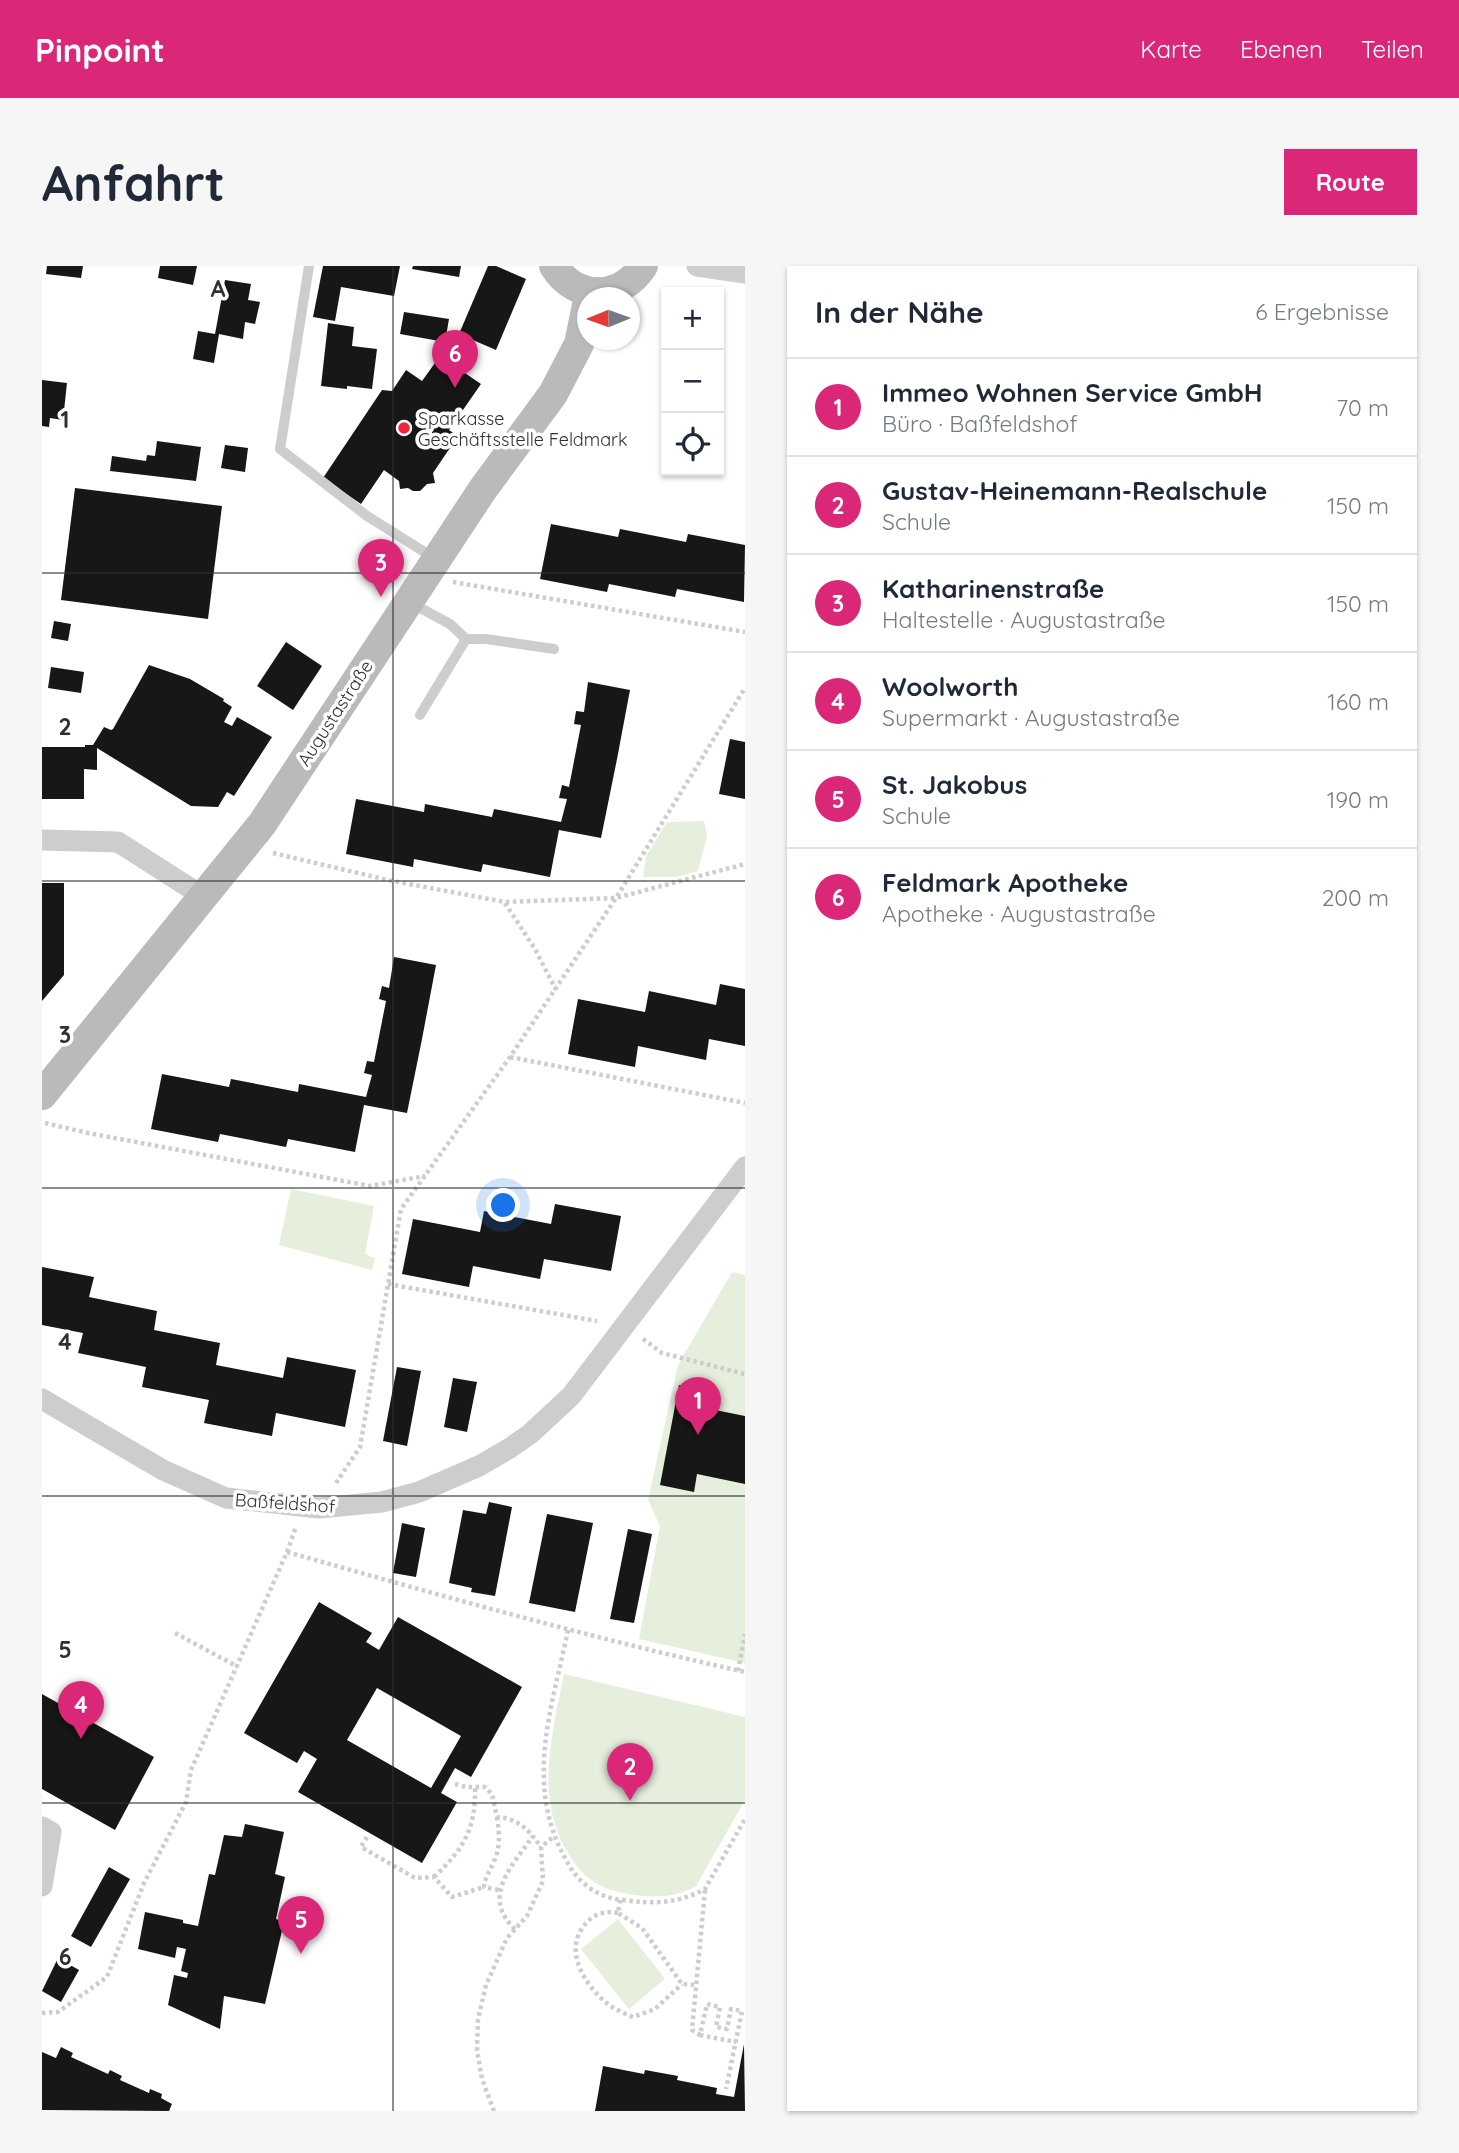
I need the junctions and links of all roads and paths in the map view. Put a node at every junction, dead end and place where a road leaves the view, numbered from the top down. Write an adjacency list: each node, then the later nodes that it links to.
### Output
1 (309, 266): 9 (lane)
2 (554, 266): 7 (main road)
3 (643, 266): 6 (main road)
4 (696, 266): 5 (street)
5 (745, 273)
6 (622, 287)
7 (577, 289)
8 (577, 348): 9 (main road, Augustastraße)
9 (430, 568): 10 (main road, Augustastraße); 11 (path)
10 (408, 602): 12 (lane); 17 (main road, Augustastraße)
11 (745, 632)
12 (466, 639): 13 (lane); 15 (lane)
13 (554, 649)
14 (745, 688): 20 (path)
15 (420, 715)
16 (42, 840): 19 (street)
17 (245, 846): 19 (main road, Augustastraße); 21 (path)
18 (745, 864): 20 (path)
19 (204, 897): 24 (main road, Augustastraße)
20 (616, 898): 21 (path); 22 (path)
21 (505, 902): 22 (path)
22 (556, 990): 23 (path)
23 (510, 1057): 25 (path); 28 (path)
24 (42, 1095)
25 (745, 1103)
26 (42, 1123): 28 (path)
27 (745, 1167): 30 (street, Baßfeldshof)
28 (426, 1176): 29 (path)
29 (388, 1284): 30 (path); 33 (path)
30 (625, 1326): 31 (path); 33 (street, Baßfeldshof)
31 (745, 1374)
32 (42, 1399): 33 (street, Baßfeldshof)
33 (318, 1508)
34 (568, 1630): 37 (path); 38 (path); 47 (path)
35 (175, 1633): 37 (path)
36 (745, 1634): 38 (path)
37 (238, 1667): 59 (path)
38 (738, 1671): 39 (path)
39 (745, 1672)
40 (455, 1784): 41 (path)
41 (475, 1787): 42 (path); 49 (path)
42 (497, 1817): 45 (path); 51 (path)
43 (745, 1819): 52 (path)
44 (42, 1827): 50 (street)
45 (533, 1836): 48 (path); 53 (path)
46 (367, 1837): 49 (path)
47 (553, 1838): 48 (path); 54 (path)
48 (541, 1847): 56 (path)
49 (434, 1877): 51 (path)
50 (42, 1886)
51 (484, 1887): 53 (path)
52 (705, 1889): 54 (path); 58 (path)
53 (500, 1890): 56 (path)
54 (620, 1900): 55 (path)
55 (618, 1913): 57 (path); 57 (path)
56 (515, 1929): 63 (path)
57 (682, 1984): 58 (path)
58 (696, 1986): 60 (path)
59 (42, 2013)
60 (700, 2035): 61 (path); 61 (path)
61 (736, 2042): 62 (path)
62 (726, 2089)
63 (494, 2111)

